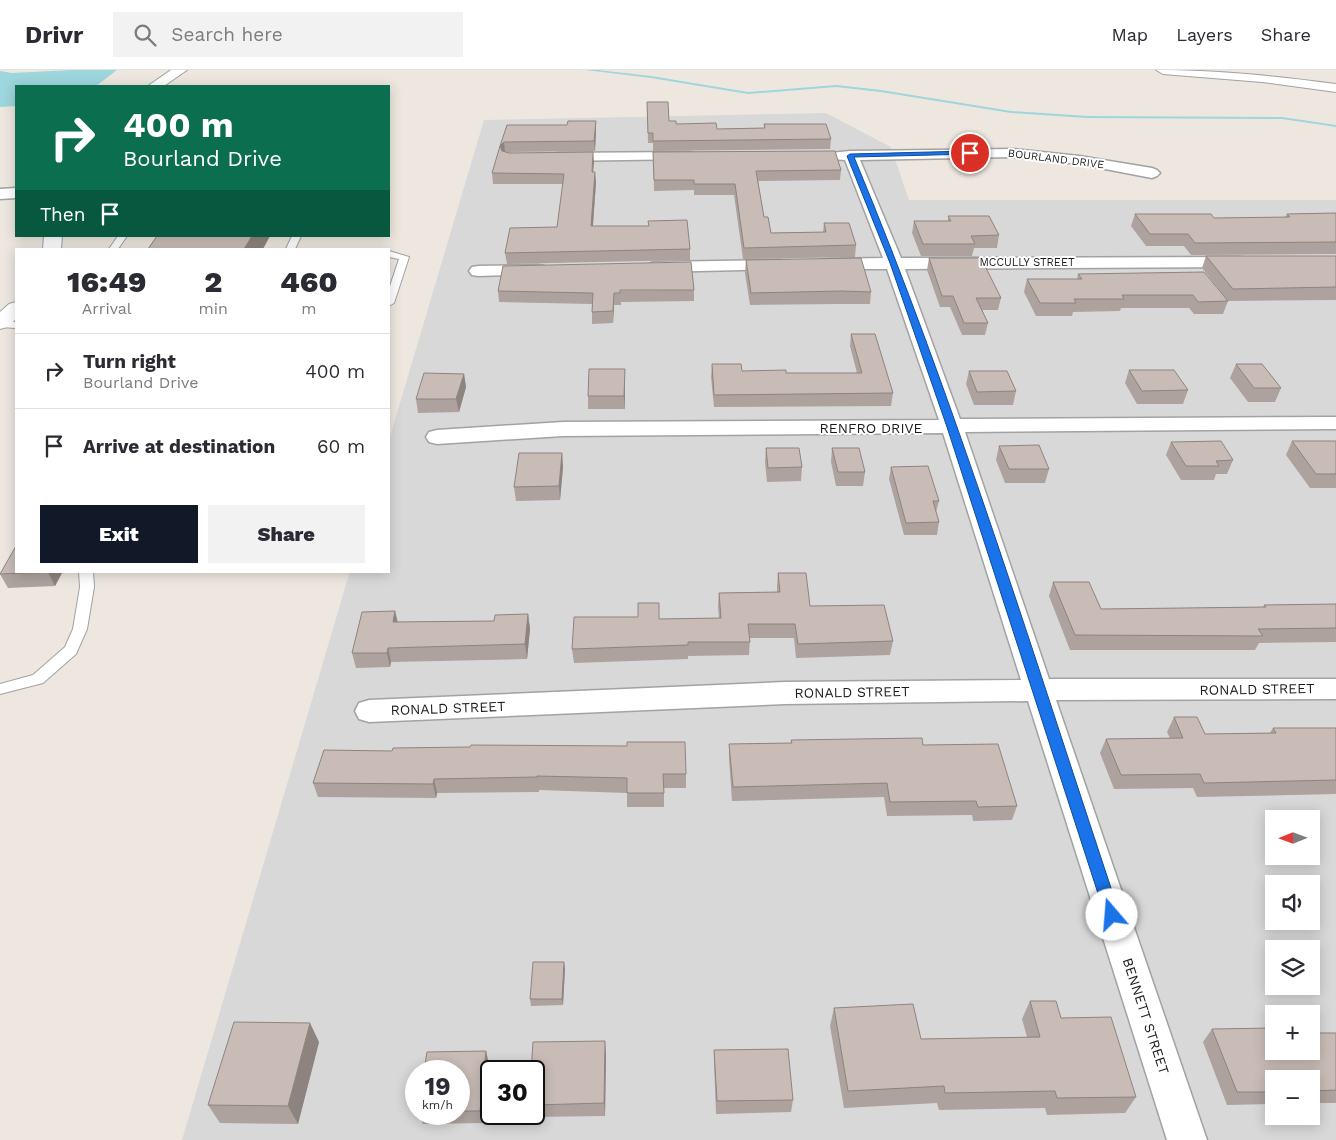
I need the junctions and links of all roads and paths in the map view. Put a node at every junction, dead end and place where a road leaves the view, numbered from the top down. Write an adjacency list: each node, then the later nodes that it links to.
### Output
1 (180, 70): 3 (street)
2 (1163, 70): 4 (street)
3 (157, 85)
4 (1336, 88)
5 (704, 156): 8 (street)
6 (821, 156): 7 (street, BOURLAND DRIVE)
7 (850, 156): 9 (street, BOURLAND DRIVE); 16 (street, BENNETT STREET)
8 (539, 157)
9 (1152, 173)
10 (15, 193): 11 (street)
11 (0, 194)
12 (122, 237): 13 (lane)
13 (114, 248)
14 (390, 254): 22 (lane)
15 (1258, 262): 16 (street, MCCULLY STREET)
16 (894, 263): 17 (street, MCCULLY STREET); 27 (street, BENNETT STREET)
17 (815, 264)
18 (795, 265): 19 (street)
19 (637, 268)
20 (558, 269): 21 (street)
21 (478, 271)
22 (390, 300)
23 (15, 309): 24 (street)
24 (0, 323): 25 (lane)
25 (15, 325)
26 (1336, 423): 27 (street, RENFRO DRIVE)
27 (952, 427): 28 (street, RENFRO DRIVE); 32 (street, BENNETT STREET)
28 (437, 437)
29 (86, 573): 30 (lane)
30 (0, 689)
31 (1336, 689): 32 (street, RONALD STREET)
32 (1038, 690): 33 (street, RONALD STREET); 34 (street, BENNETT STREET)
33 (369, 711)
34 (1187, 1140)

